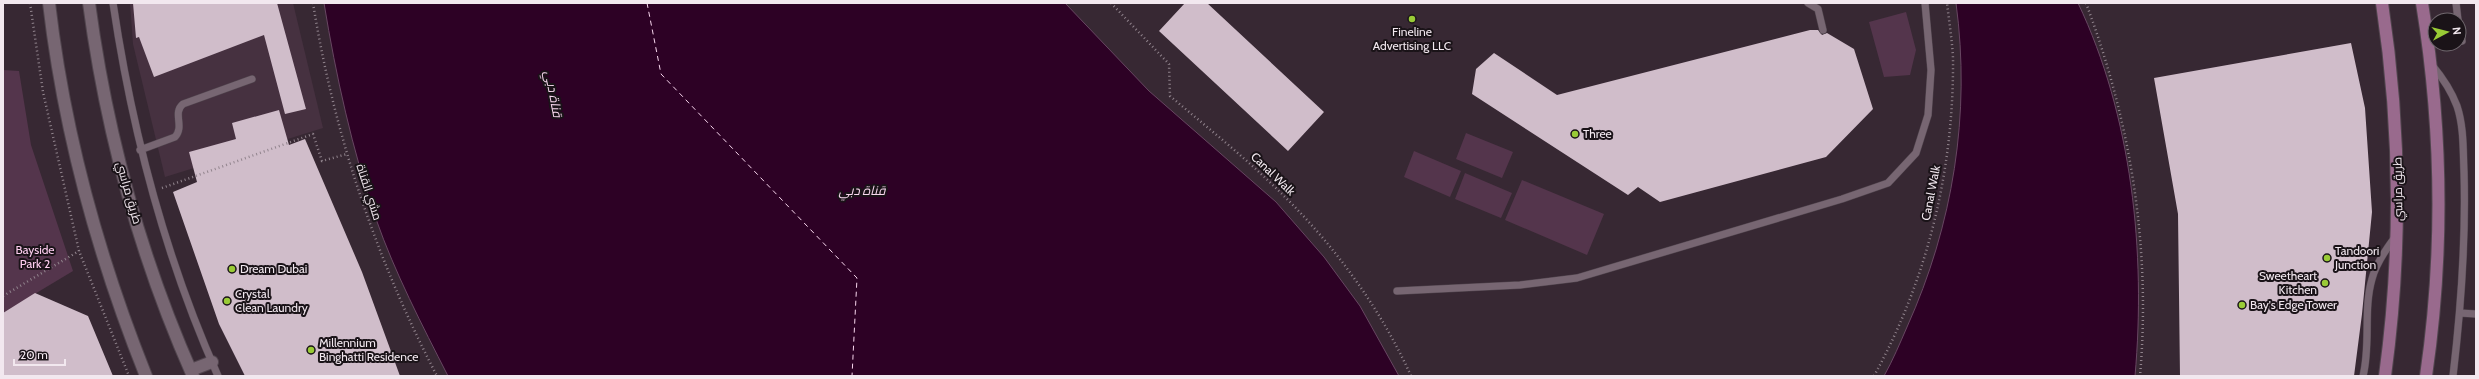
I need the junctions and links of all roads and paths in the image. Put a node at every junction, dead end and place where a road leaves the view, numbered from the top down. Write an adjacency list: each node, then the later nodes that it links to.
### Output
1 (49, 3): 26 (street)
2 (89, 3): 25 (street, طريق مراسي)
3 (113, 3): 15 (lane)
4 (313, 3): 16 (path, مشي القناة)
5 (1110, 3): 29 (path, Canal Walk)
6 (1808, 3): 12 (lane)
7 (1925, 3): 20 (lane)
8 (1947, 3): 30 (path, Canal Walk)
9 (2086, 3): 31 (path)
10 (2382, 3): 18 (main road, طريق مراسي)
11 (2422, 3): 13 (main road)
12 (1823, 30)
13 (2430, 63): 22 (lane); 34 (main road)
14 (252, 80): 15 (lane)
15 (140, 150): 17 (lane)
16 (347, 154): 17 (path); 28 (path, مشي القناة)
17 (152, 192): 24 (lane)
18 (2398, 233): 32 (lane); 33 (main road, طريق مراسي)
19 (79, 251): 21 (path)
20 (1397, 291)
21 (3, 296)
22 (2460, 313): 23 (lane); 35 (lane)
23 (2476, 314)
24 (212, 362): 25 (street); 27 (lane)
25 (192, 373)
26 (146, 376)
27 (218, 376)
28 (437, 376)
29 (1411, 376)
30 (1874, 376)
31 (2140, 376)
32 (2363, 376)
33 (2385, 376)
34 (2426, 376)
35 (2453, 376)

